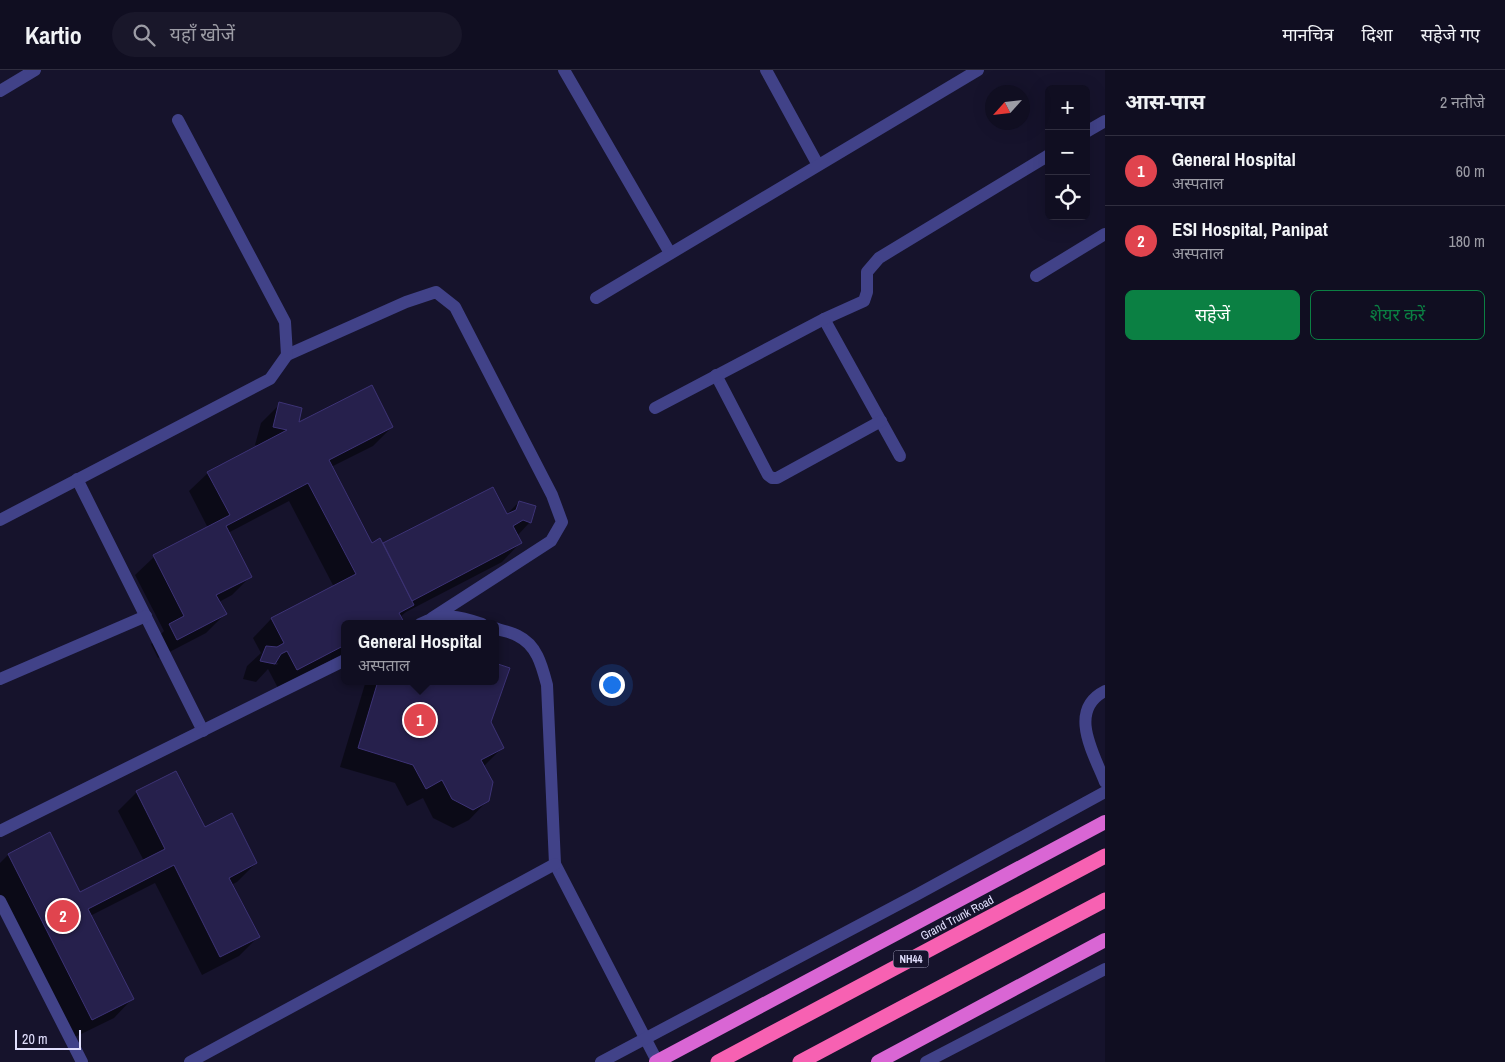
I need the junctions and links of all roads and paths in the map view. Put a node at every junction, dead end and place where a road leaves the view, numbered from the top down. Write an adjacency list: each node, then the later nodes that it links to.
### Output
1 (35, 70): 5 (street)
2 (564, 70): 12 (street)
3 (766, 70): 10 (street)
4 (976, 70): 10 (street)
5 (0, 91)
6 (178, 120): 16 (street)
7 (1105, 121): 8 (street)
8 (1089, 130)
9 (1045, 157): 15 (street)
10 (818, 165): 12 (street)
11 (1105, 234): 13 (street)
12 (670, 253): 14 (street)
13 (1036, 276)
14 (596, 298)
15 (824, 319): 17 (street); 19 (street)
16 (287, 355): 21 (street); 24 (street)
17 (716, 375): 18 (street); 19 (street)
18 (655, 408)
19 (880, 421): 20 (street)
20 (900, 456)
21 (77, 480): 22 (street); 23 (street)
22 (0, 520)
23 (146, 616): 29 (street); 31 (street)
24 (432, 618): 25 (street); 26 (street)
25 (428, 620)
26 (470, 620)
27 (499, 629): 37 (street)
28 (341, 662): 31 (street)
29 (0, 679)
30 (1105, 691): 32 (street)
31 (203, 731): 35 (street)
32 (1105, 782)
33 (1105, 792): 42 (street)
34 (1105, 822): 46 (highway)
35 (0, 831)
36 (1105, 856): 47 (highway, Grand Trunk Road / NH44)
37 (555, 864): 42 (street); 44 (street)
38 (0, 900): 43 (street)
39 (1105, 900): 48 (highway)
40 (1105, 940): 49 (highway)
41 (1105, 969): 50 (street)
42 (645, 1039): 45 (street); 46 (street)
43 (82, 1062)
44 (190, 1062)
45 (601, 1062)
46 (656, 1062)
47 (718, 1062)
48 (800, 1062)
49 (878, 1062)
50 (926, 1062)

